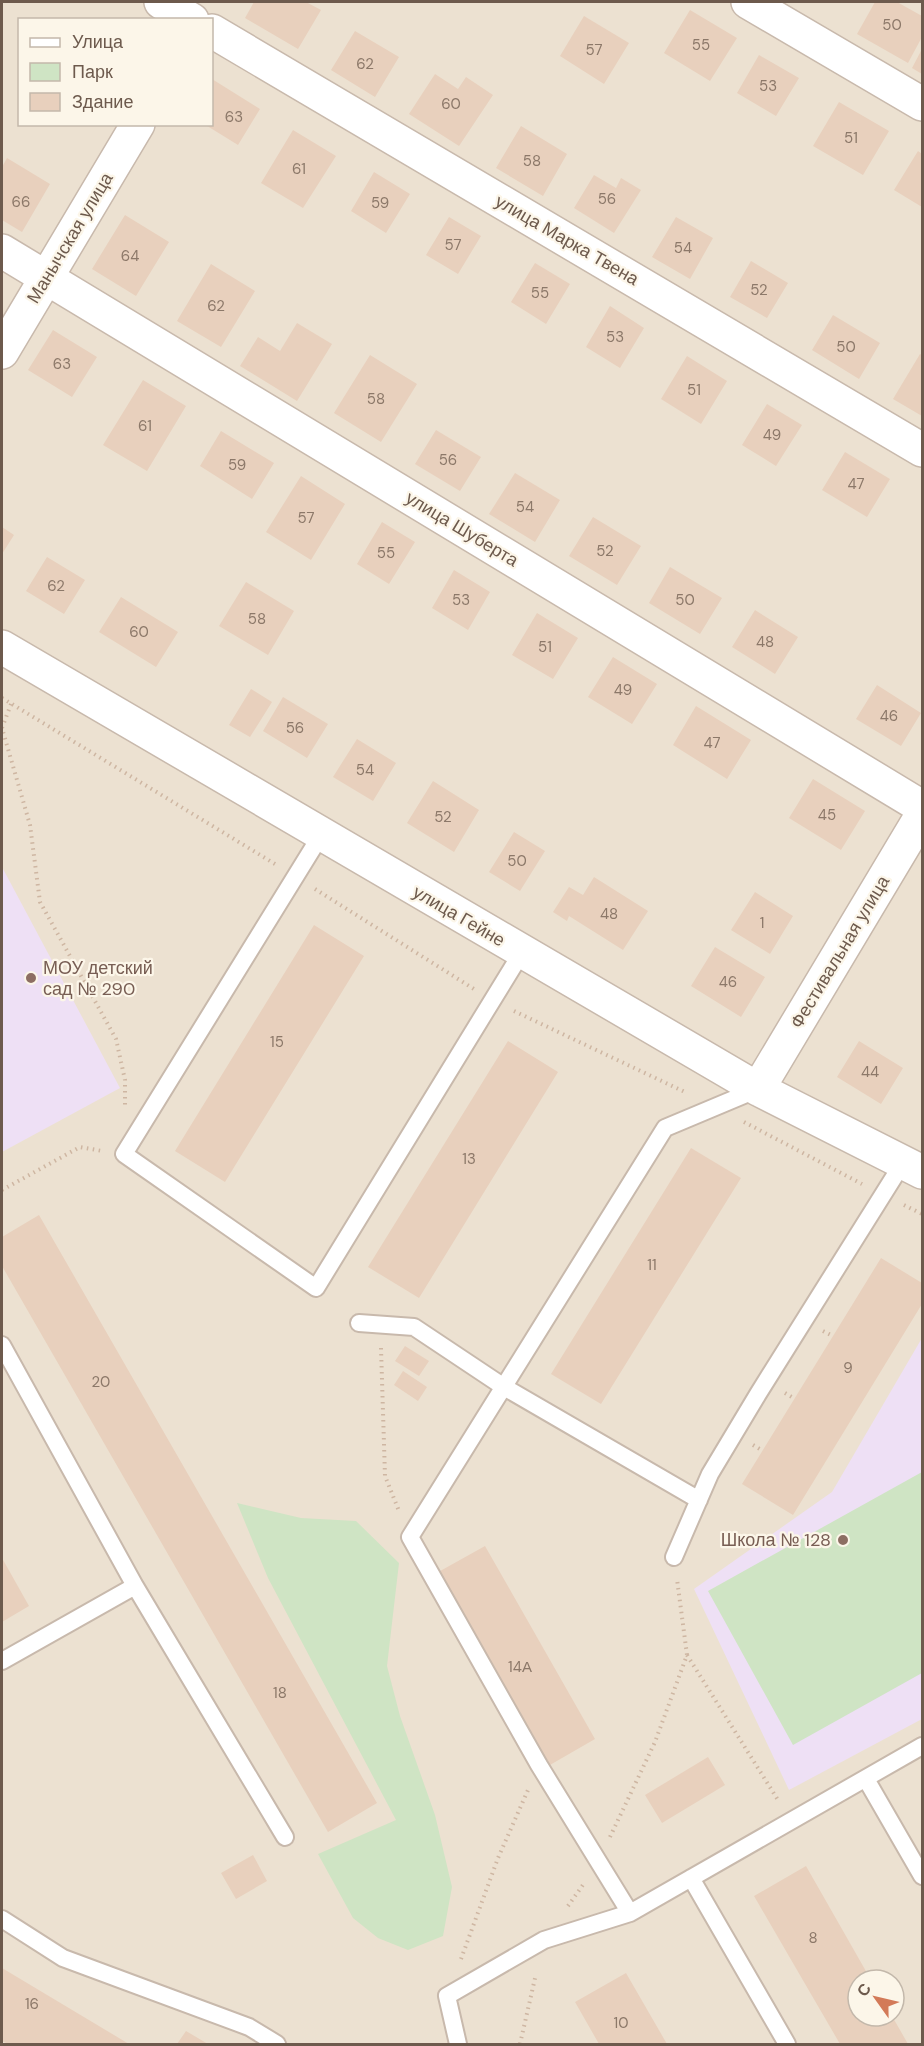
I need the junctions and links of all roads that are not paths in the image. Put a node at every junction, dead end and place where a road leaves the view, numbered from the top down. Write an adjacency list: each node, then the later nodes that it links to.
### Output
1 (161, 2): 4 (street)
2 (210, 2): 5 (street)
3 (748, 2): 7 (street)
4 (189, 18)
5 (201, 18)
6 (213, 32): 12 (street, улица Марка Твена)
7 (922, 104)
8 (137, 126): 10 (street, Манычская улица)
9 (2, 251): 10 (street, улица Шуберта)
10 (47, 278): 11 (street, Манычская улица); 14 (street, улица Шуберта)
11 (2, 352)
12 (922, 450)
13 (2, 647): 16 (street, улица Гейне)
14 (922, 807)
15 (922, 814): 18 (street, Фестивальная улица)
16 (321, 835): 17 (street, улица Гейне); 17 (lane)
17 (522, 952): 18 (street, улица Гейне)
18 (758, 1089): 19 (street, улица Гейне); 22 (lane)
19 (913, 1167): 23 (lane)
20 (359, 1323): 22 (lane)
21 (2, 1345): 25 (lane)
22 (504, 1387): 23 (lane); 32 (lane)
23 (699, 1500): 24 (lane)
24 (674, 1557)
25 (135, 1586): 26 (lane); 29 (lane)
26 (2, 1661)
27 (922, 1746): 28 (lane)
28 (866, 1779): 30 (lane); 31 (lane)
29 (285, 1837)
30 (922, 1876)
31 (691, 1878): 32 (lane); 36 (lane)
32 (630, 1913): 35 (lane)
33 (2, 1919): 34 (lane)
34 (277, 2044)
35 (458, 2044)
36 (787, 2044)

